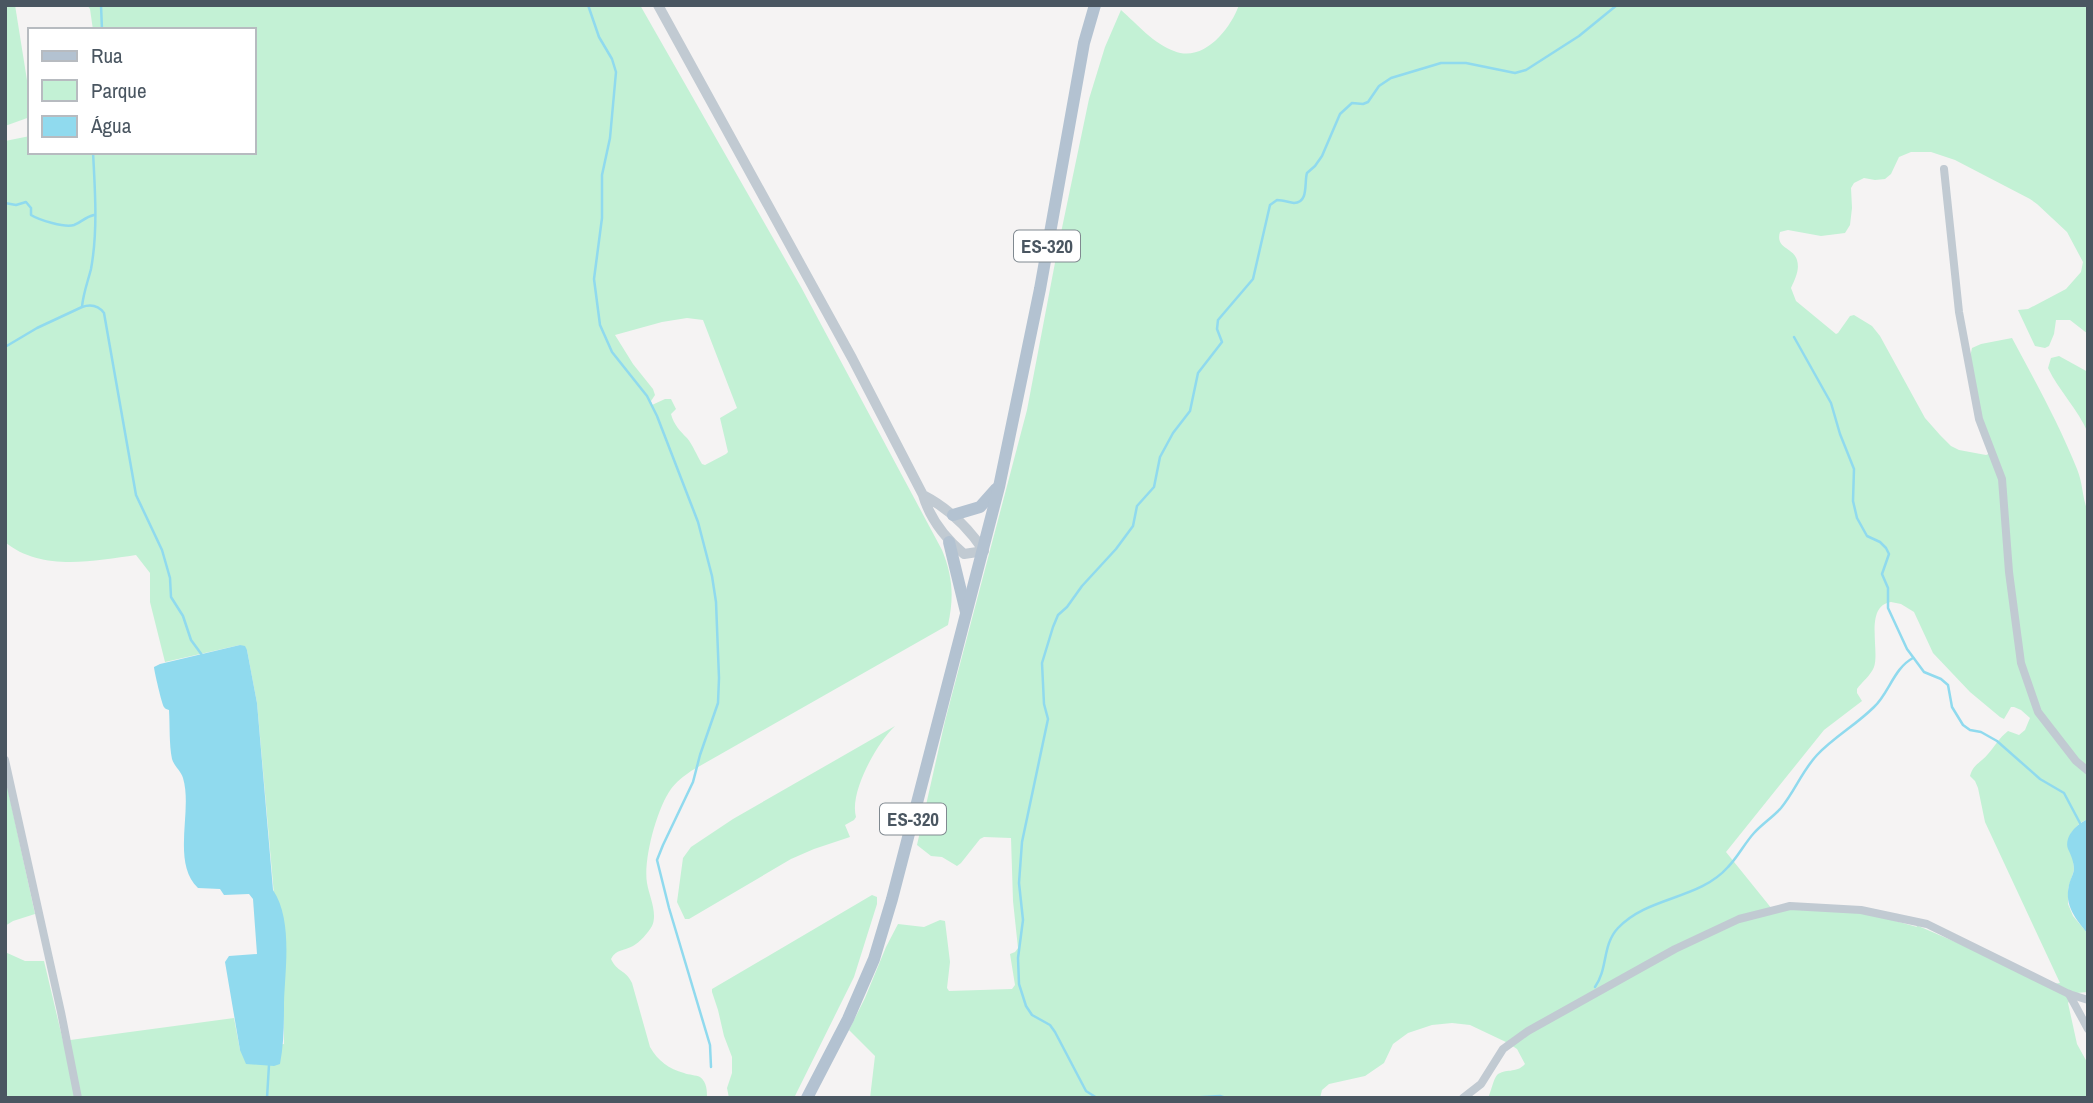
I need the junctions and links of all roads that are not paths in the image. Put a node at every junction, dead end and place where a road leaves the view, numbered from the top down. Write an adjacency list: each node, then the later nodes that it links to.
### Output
1 (658, 5): 5 (street)
2 (1095, 5): 4 (main road, ES-320)
3 (1944, 169): 11 (street)
4 (999, 486): 6 (main road); 8 (main road, ES-320)
5 (923, 495): 6 (street); 7 (street)
6 (953, 515): 8 (street)
7 (949, 541): 8 (street); 9 (main road)
8 (984, 551): 9 (main road, ES-320)
9 (966, 616): 16 (main road, ES-320)
10 (5, 760): 15 (street)
11 (2088, 771)
12 (2069, 994): 13 (street); 14 (street); 17 (street)
13 (2088, 1000)
14 (2088, 1029)
15 (78, 1098)
16 (807, 1098)
17 (1463, 1098)

